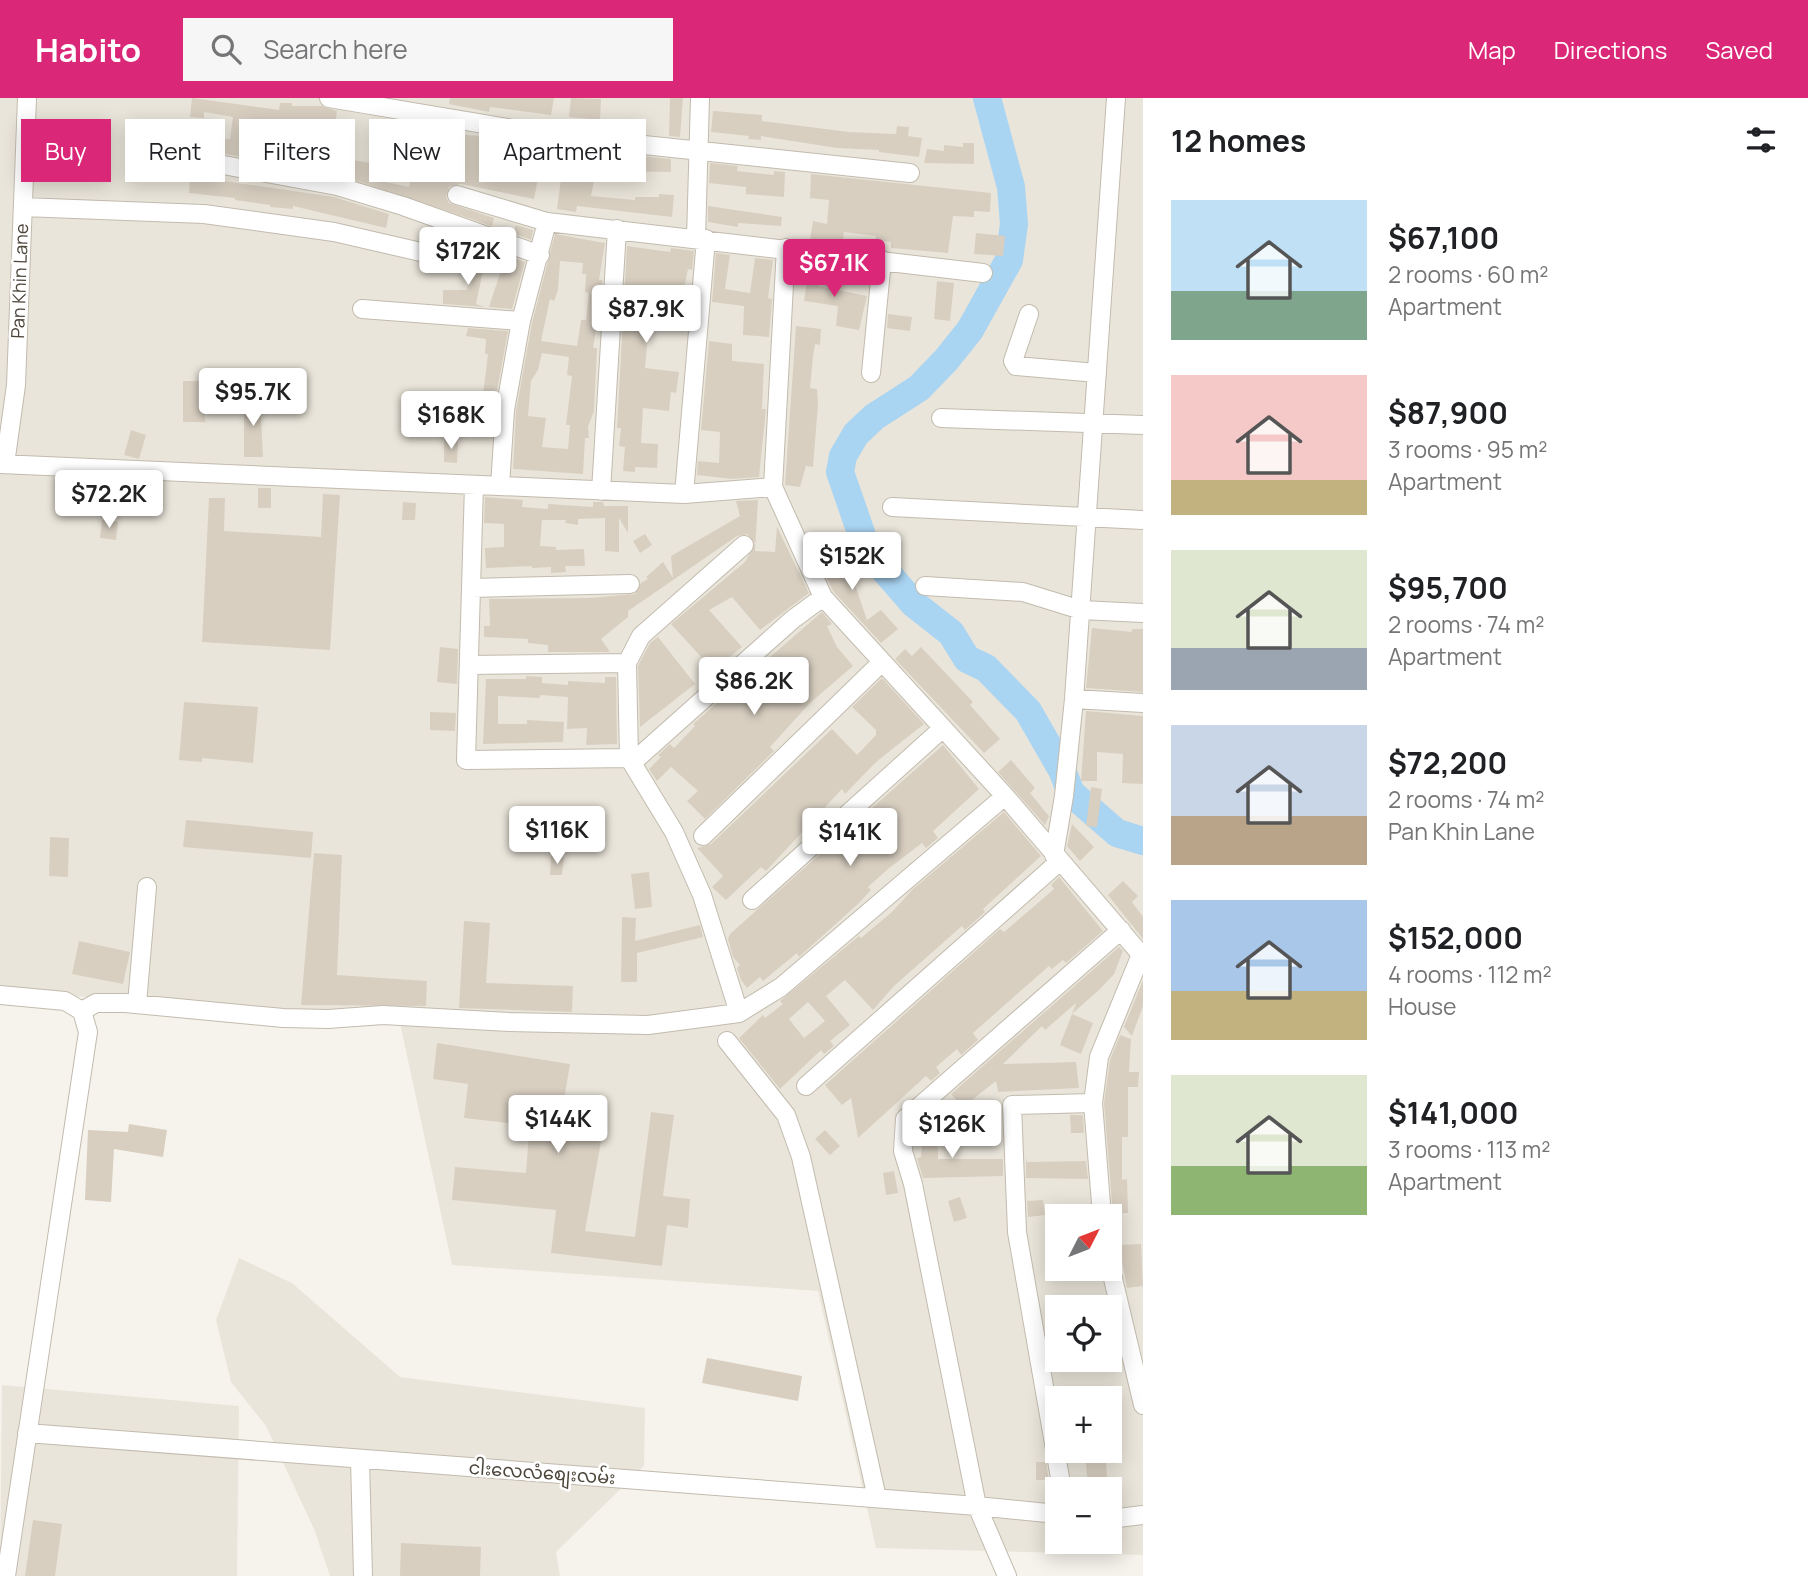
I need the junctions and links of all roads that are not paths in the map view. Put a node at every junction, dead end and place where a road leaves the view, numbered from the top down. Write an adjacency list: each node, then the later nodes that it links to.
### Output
1 (27, 98): 9 (street, Pan Khin Lane)
2 (329, 98): 5 (street)
3 (700, 98): 5 (street)
4 (1116, 98): 22 (street)
5 (699, 150): 7 (street); 13 (street)
6 (225, 165): 12 (street)
7 (910, 173)
8 (457, 195): 10 (street)
9 (23, 207): 12 (street); 26 (street, Pan Khin Lane)
10 (547, 222): 11 (street); 15 (street)
11 (617, 229): 13 (street); 30 (street)
12 (476, 232): 15 (street)
13 (701, 238): 14 (street); 31 (street)
14 (786, 247): 16 (street); 29 (street)
15 (540, 255): 20 (street)
16 (882, 260): 17 (street); 21 (street)
17 (983, 272)
18 (362, 309): 20 (street)
19 (1029, 314): 22 (street)
20 (521, 321): 28 (street)
21 (871, 373)
22 (1097, 373): 24 (street)
23 (941, 418): 24 (street)
24 (1094, 422): 25 (street); 33 (street)
25 (1143, 425)
26 (3, 464): 27 (street)
27 (474, 485): 28 (street); 38 (street)
28 (500, 486): 30 (street)
29 (773, 487): 31 (street); 39 (street)
30 (601, 491): 31 (street)
31 (684, 494)
32 (892, 508): 33 (street)
33 (1088, 517): 34 (street); 40 (street)
34 (1143, 520)
35 (744, 545): 43 (street)
36 (630, 583): 38 (street)
37 (925, 586): 40 (street)
38 (471, 588): 44 (street)
39 (822, 597): 42 (street); 48 (street)
40 (1080, 610): 41 (street); 45 (street)
41 (1143, 613)
42 (882, 662): 47 (street); 50 (street)
43 (627, 663): 44 (street); 48 (street)
44 (469, 665): 48 (street)
45 (1074, 699): 46 (street); 51 (street)
46 (1143, 703)
47 (943, 728): 49 (street); 53 (street)
48 (631, 760): 58 (street)
49 (1005, 796): 51 (street); 58 (street)
50 (703, 836)
51 (1057, 858): 54 (street); 60 (street)
52 (147, 887): 56 (street)
53 (752, 900)
54 (1121, 930): 61 (street); 69 (street)
55 (0, 995): 57 (street)
56 (137, 1004): 57 (street); 58 (street)
57 (82, 1011): 65 (street)
58 (739, 1013)
59 (727, 1041): 68 (street)
60 (806, 1086)
61 (1093, 1103): 62 (street); 67 (street)
62 (1101, 1204)
63 (1114, 1281): 64 (street)
64 (1143, 1405)
65 (27, 1433): 66 (street, ငါးလေလံစျေးလမ်း); 73 (street)
66 (360, 1459): 68 (street, ငါးလေလံစျေးလမ်း); 74 (street)
67 (1060, 1477)
68 (877, 1498): 69 (street, ငါးလေလံစျေးလမ်း)
69 (977, 1506): 70 (street, ငါးလေလံစျေးလမ်း); 75 (street)
70 (1045, 1513)
71 (1143, 1516): 72 (street)
72 (1122, 1518)
73 (6, 1576)
74 (363, 1576)
75 (1007, 1576)

